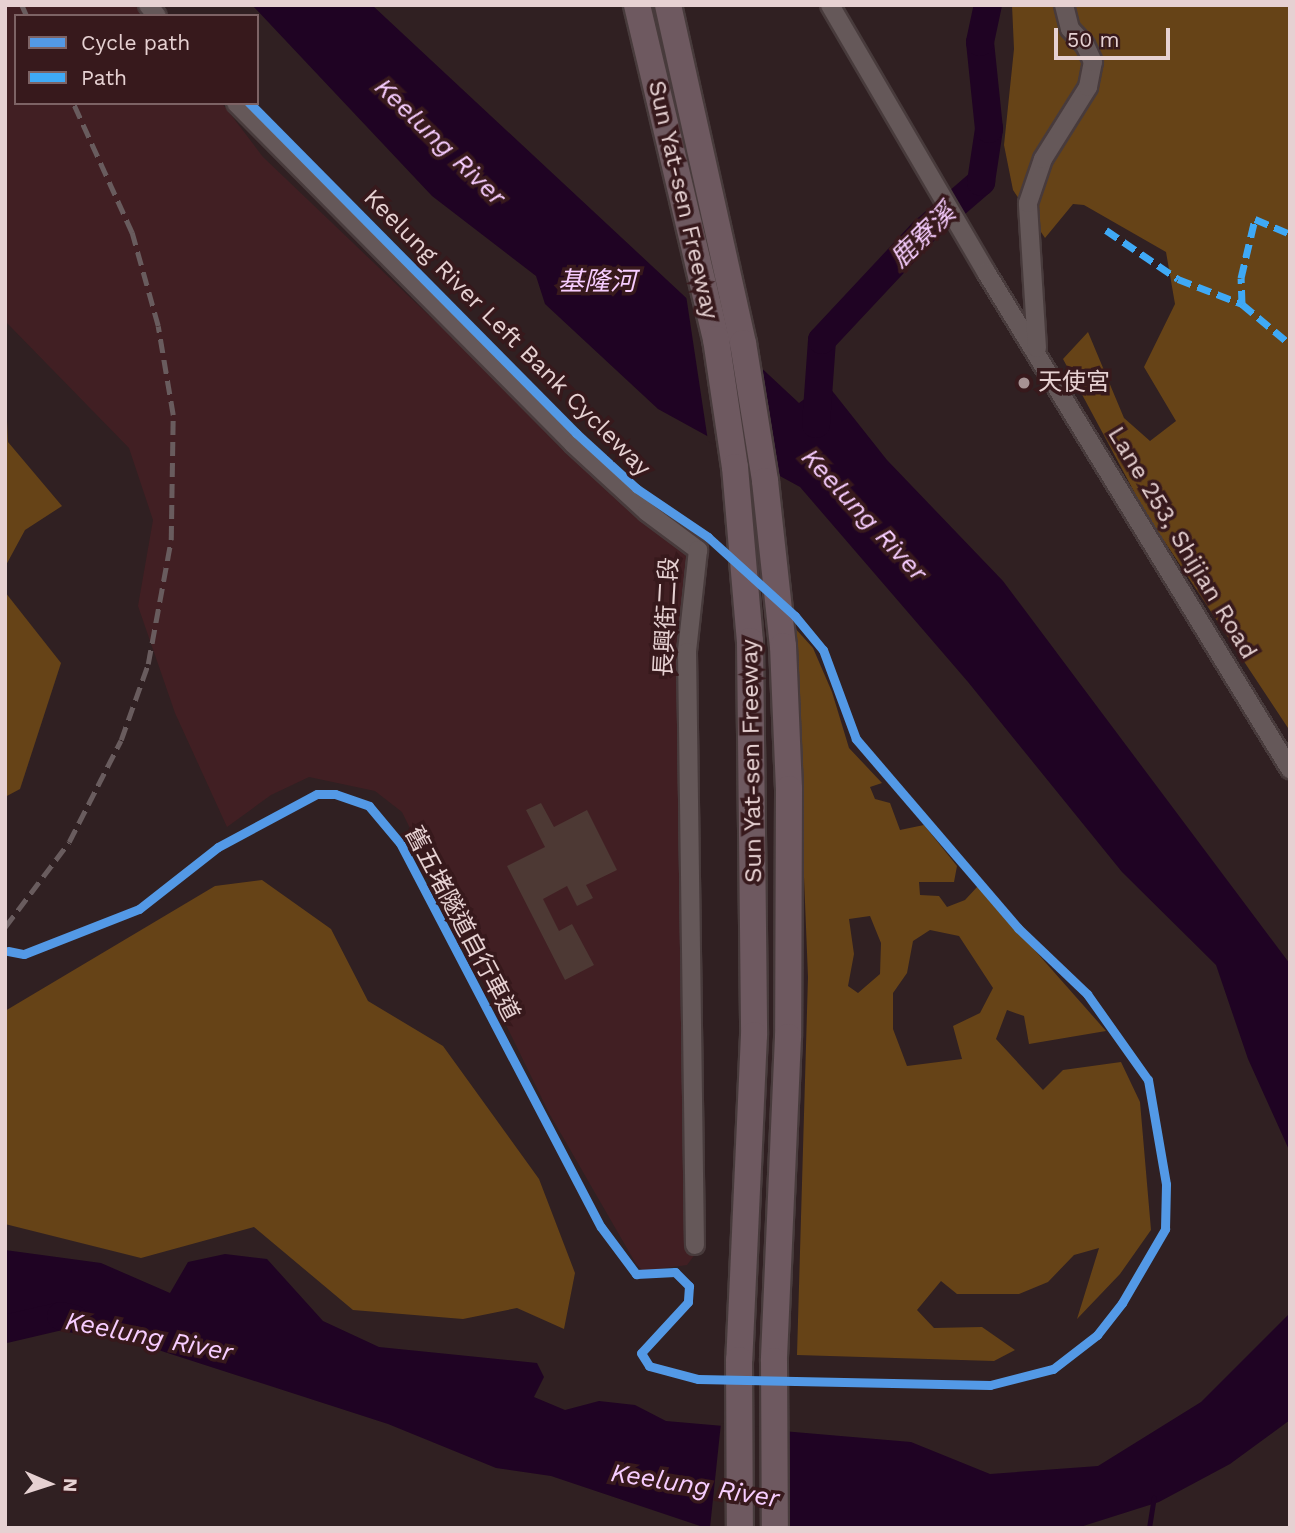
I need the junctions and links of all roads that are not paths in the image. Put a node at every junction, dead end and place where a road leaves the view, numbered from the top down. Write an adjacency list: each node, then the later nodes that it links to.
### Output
1 (637, 5): 11 (highway, Sun Yat-sen Freeway)
2 (668, 5): 12 (highway, Sun Yat-sen Freeway)
3 (830, 5): 7 (street, Lane 253, Shijian Road)
4 (1064, 5): 6 (street)
5 (238, 105): 10 (street, 長興街二段)
6 (1034, 301): 7 (street); 8 (street)
7 (1007, 304): 8 (street, Lane 253, Shijian Road)
8 (1037, 352): 9 (street, Lane 253, Shijian Road)
9 (1290, 769)
10 (695, 1245)
11 (740, 1528)
12 (775, 1528)

